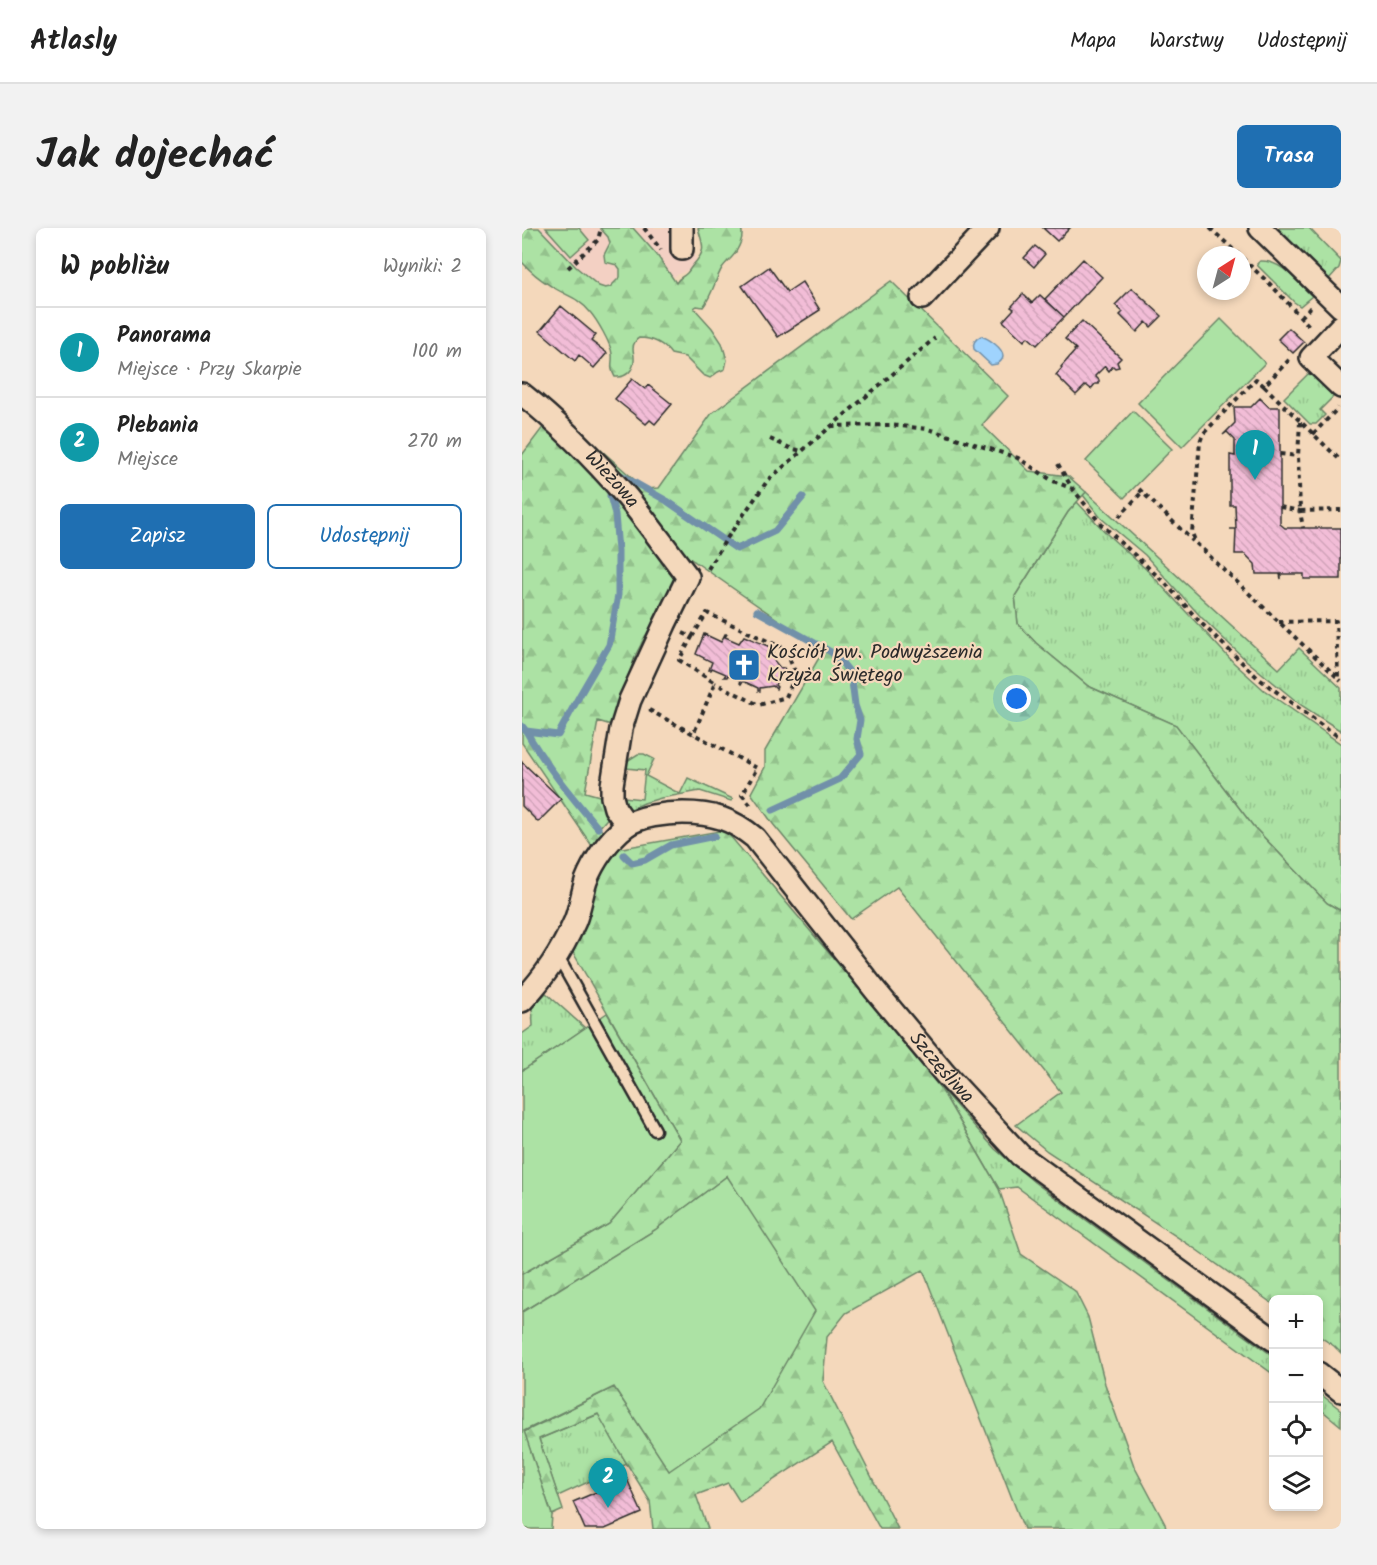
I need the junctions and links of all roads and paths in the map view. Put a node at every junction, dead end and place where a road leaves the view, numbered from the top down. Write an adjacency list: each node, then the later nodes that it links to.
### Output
1 (601, 228): 7 (path)
2 (988, 228): 8 (street)
3 (1210, 228): 5 (path)
4 (1260, 228): 9 (street)
5 (1229, 246)
6 (1251, 266): 12 (path)
7 (568, 268)
8 (922, 298)
9 (1341, 307)
10 (1341, 326): 12 (street)
11 (934, 338): 20 (path)
12 (1318, 350): 13 (path); 14 (street)
13 (1264, 386): 16 (path); 34 (path)
14 (1341, 387)
15 (522, 394): 35 (street, Wieżowa)
16 (1276, 398): 18 (path); 19 (path)
17 (1341, 405): 21 (path)
18 (1276, 407)
19 (1300, 421): 21 (path); 25 (path)
20 (831, 426): 23 (path); 28 (path)
21 (1313, 434): 26 (path)
22 (770, 439): 23 (path)
23 (802, 451): 35 (path)
24 (1280, 454): 25 (path)
25 (1298, 456): 31 (path)
26 (1341, 461)
27 (1058, 464): 28 (path)
28 (1072, 488): 43 (path)
29 (1280, 507): 31 (path)
30 (1341, 510): 31 (path)
31 (1300, 511): 33 (path)
32 (1119, 517): 34 (path)
33 (1303, 528)
34 (1196, 543): 36 (path)
35 (695, 577): 37 (street)
36 (1278, 622): 39 (path); 39 (path)
37 (664, 624): 38 (path); 41 (street)
38 (692, 637): 40 (path); 40 (path)
39 (1339, 679)
40 (715, 683): 42 (path)
41 (630, 700): 42 (path); 45 (street)
42 (693, 735): 44 (path)
43 (1341, 738)
44 (756, 813)
45 (627, 825): 46 (street); 49 (street, Szczęśliwa)
46 (558, 957): 47 (street); 48 (lane)
47 (522, 1001)
48 (655, 1130)
49 (1269, 1336)
50 (1323, 1377): 51 (street)
51 (1341, 1391)

